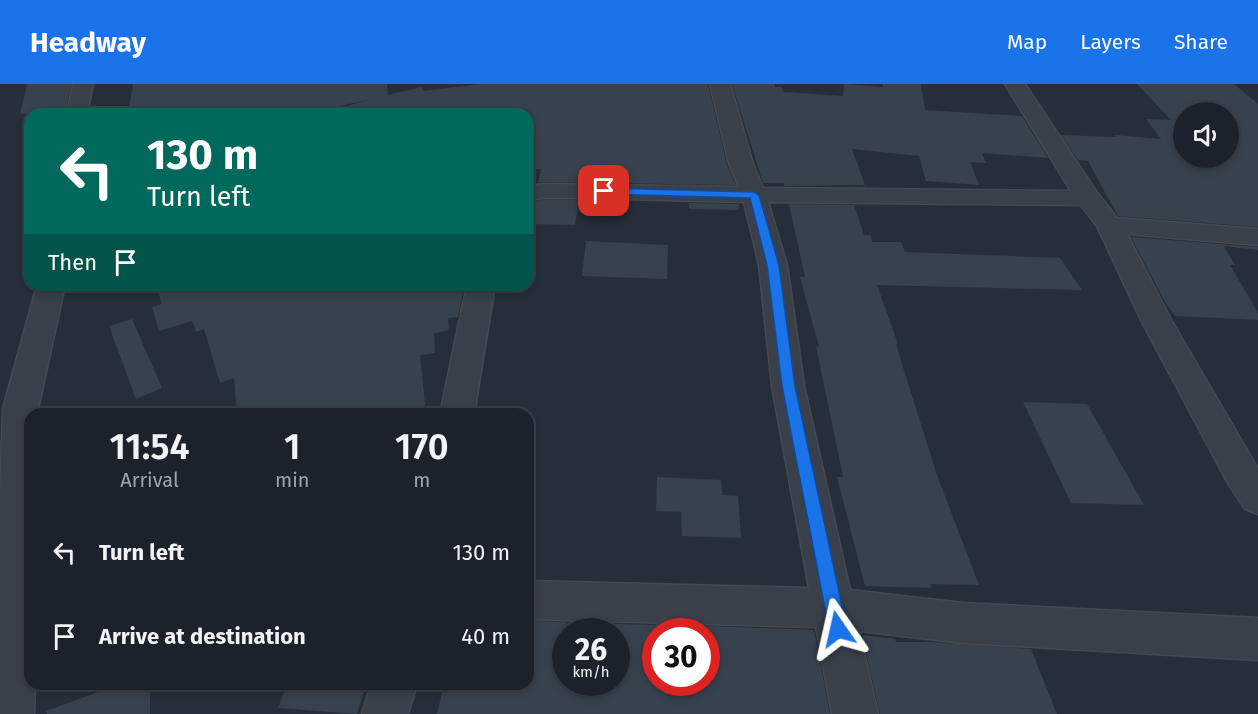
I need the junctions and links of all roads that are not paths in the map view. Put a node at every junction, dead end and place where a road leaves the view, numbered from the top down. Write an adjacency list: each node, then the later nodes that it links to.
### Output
1 (83, 84): 4 (street)
2 (720, 84): 6 (street)
3 (1016, 84): 7 (street)
4 (78, 108)
5 (534, 193): 6 (street)
6 (754, 195): 7 (street); 15 (street)
7 (1088, 198): 8 (street)
8 (1109, 225): 9 (street); 13 (street)
9 (1258, 237)
10 (50, 291): 18 (street)
11 (480, 291): 12 (street)
12 (458, 408)
13 (1258, 498)
14 (534, 600): 15 (street)
15 (834, 608): 16 (street); 20 (street)
16 (1258, 639)
17 (392, 690): 19 (street)
18 (11, 714)
19 (385, 714)
20 (855, 714)

